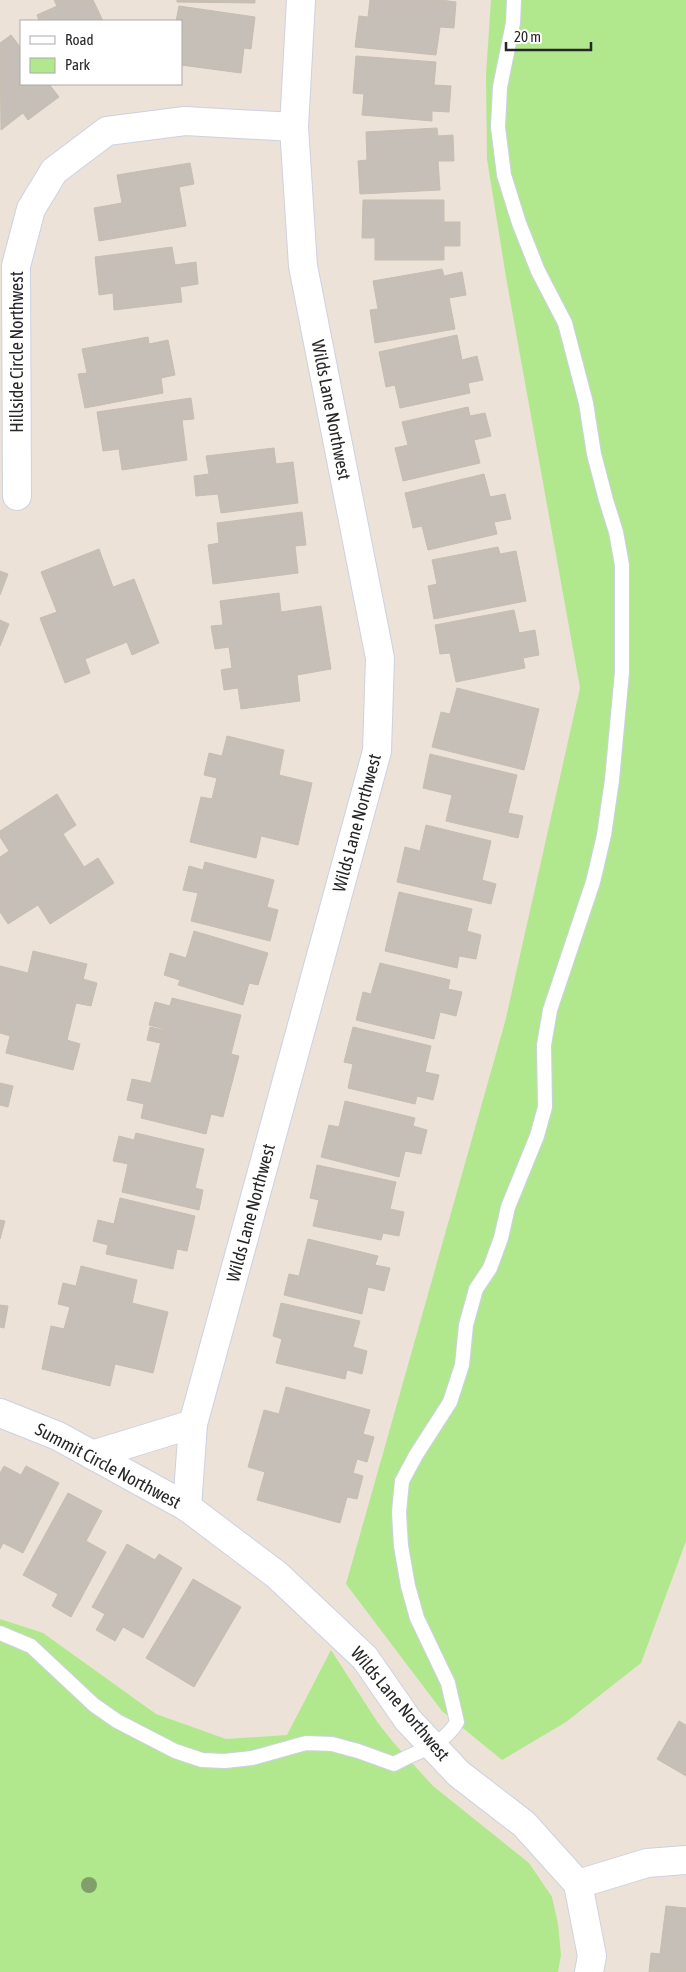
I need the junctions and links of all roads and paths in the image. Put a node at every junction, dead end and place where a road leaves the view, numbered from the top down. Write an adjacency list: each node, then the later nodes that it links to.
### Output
1 (301, 0): 3 (street, Wilds Lane Northwest)
2 (514, 0): 10 (lane)
3 (294, 127): 4 (street, Hillside Circle Northwest); 6 (street, Wilds Lane Northwest)
4 (17, 496)
5 (0, 1413): 7 (street, Summit Circle Northwest)
6 (193, 1424): 7 (street); 8 (street, Wilds Lane Northwest)
7 (92, 1455): 8 (street, Summit Circle Northwest)
8 (187, 1507): 10 (street, Wilds Lane Northwest)
9 (0, 1633): 10 (lane)
10 (432, 1746): 12 (street, Wilds Lane Northwest)
11 (686, 1860): 12 (street)
12 (578, 1884): 13 (street)
13 (589, 1972)

